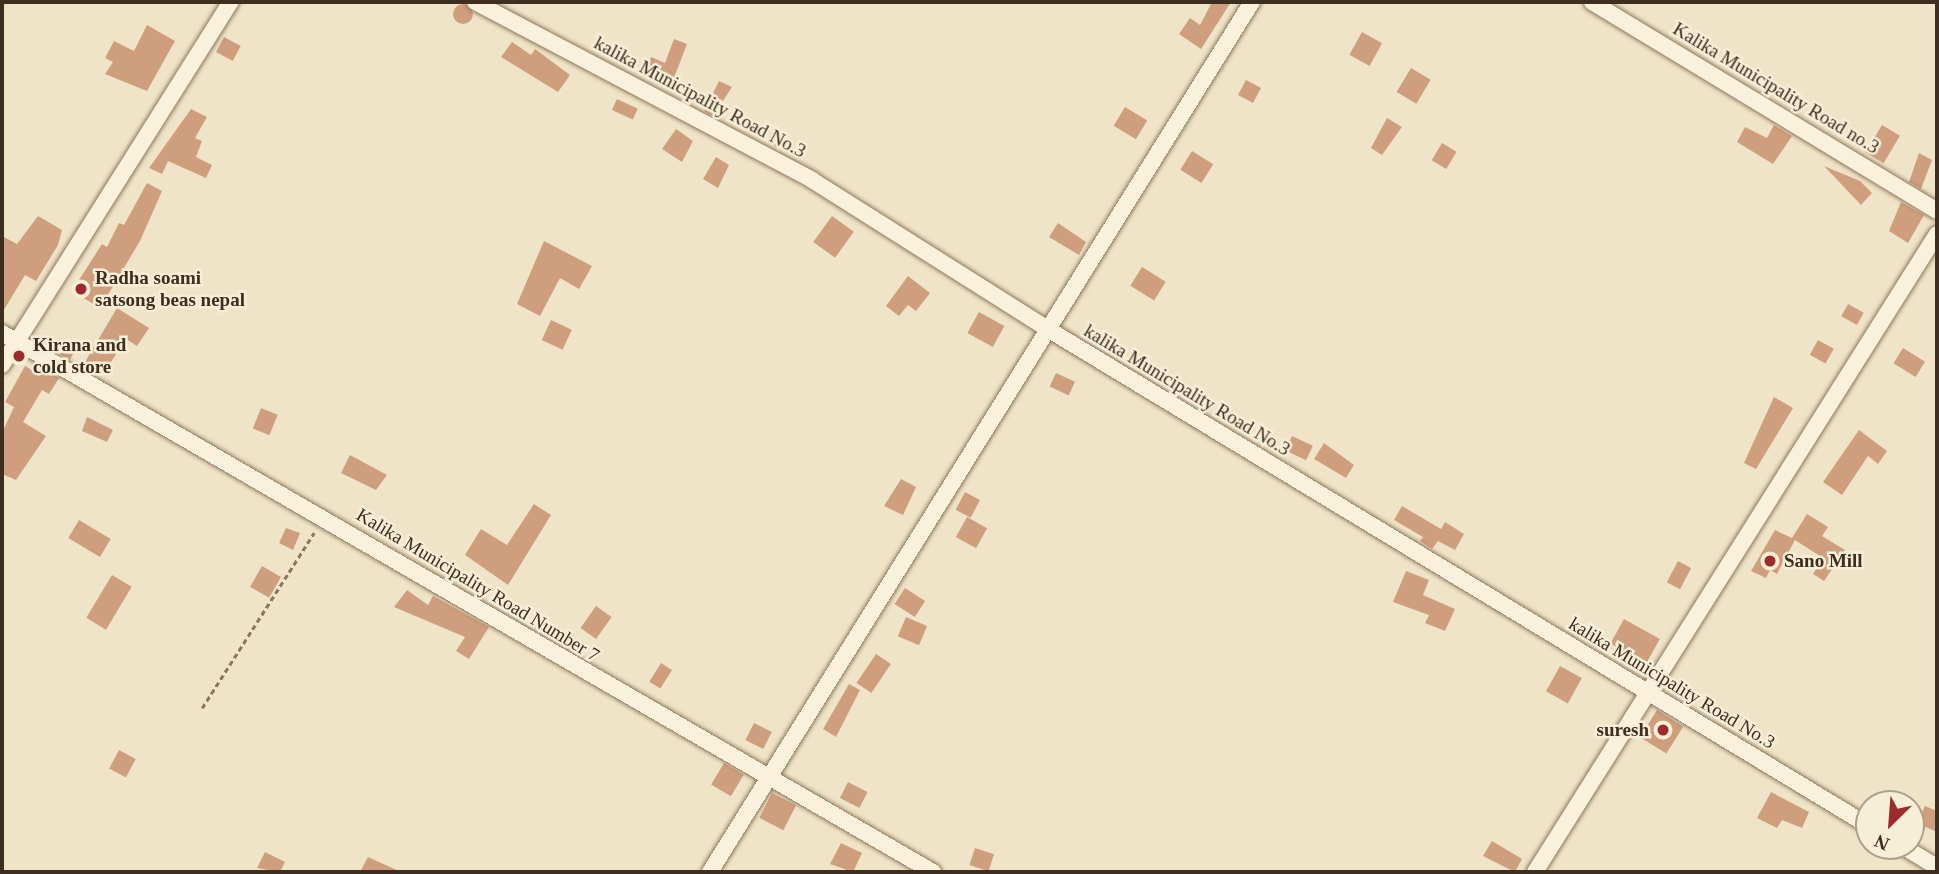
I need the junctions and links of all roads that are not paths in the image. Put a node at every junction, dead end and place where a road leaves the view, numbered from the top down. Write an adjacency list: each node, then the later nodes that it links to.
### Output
1 (231, 2): 9 (street)
2 (475, 2): 7 (street, kalika Municipality Road No.3)
3 (1251, 2): 7 (street)
4 (1592, 2): 5 (street, Kalika Municipality Road no.3)
5 (1937, 211)
6 (1937, 234): 11 (street)
7 (1046, 328): 11 (street, kalika Municipality Road No.3); 12 (street)
8 (2, 333): 9 (street, Kalika Municipality Road Number 7)
9 (16, 342): 10 (street); 12 (street, Kalika Municipality Road Number 7)
10 (2, 365)
11 (1647, 693): 13 (street, kalika Municipality Road No.3); 16 (street)
12 (765, 778): 14 (street); 15 (street, Kalika Municipality Road Number 7)
13 (1855, 818)
14 (710, 872)
15 (933, 872)
16 (1535, 872)

